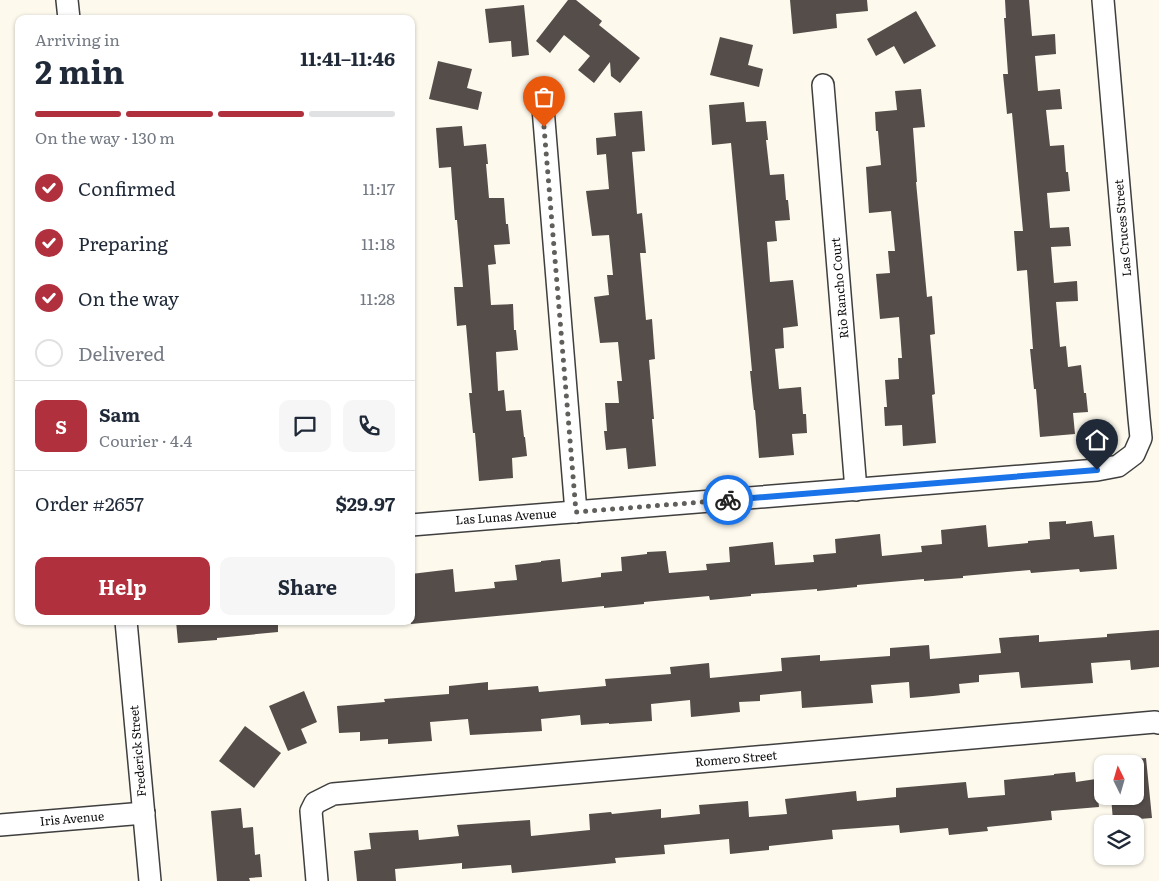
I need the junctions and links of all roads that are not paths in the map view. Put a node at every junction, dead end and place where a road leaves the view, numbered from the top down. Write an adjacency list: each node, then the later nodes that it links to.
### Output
1 (67, 0): 3 (street)
2 (1103, 0): 6 (street, Las Cruces Street)
3 (69, 15)
4 (823, 85): 7 (street, Rio Rancho Court)
5 (543, 108): 8 (street)
6 (1134, 454): 7 (street, Las Lunas Avenue)
7 (856, 490): 8 (street, Las Lunas Avenue)
8 (576, 512): 9 (street, Las Lunas Avenue)
9 (415, 525)
10 (126, 625): 12 (street, Frederick Street)
11 (1159, 723): 15 (street, Romero Street)
12 (144, 813): 13 (street, Iris Avenue); 14 (street, Frederick Street)
13 (0, 825)
14 (150, 881)
15 (317, 881)

